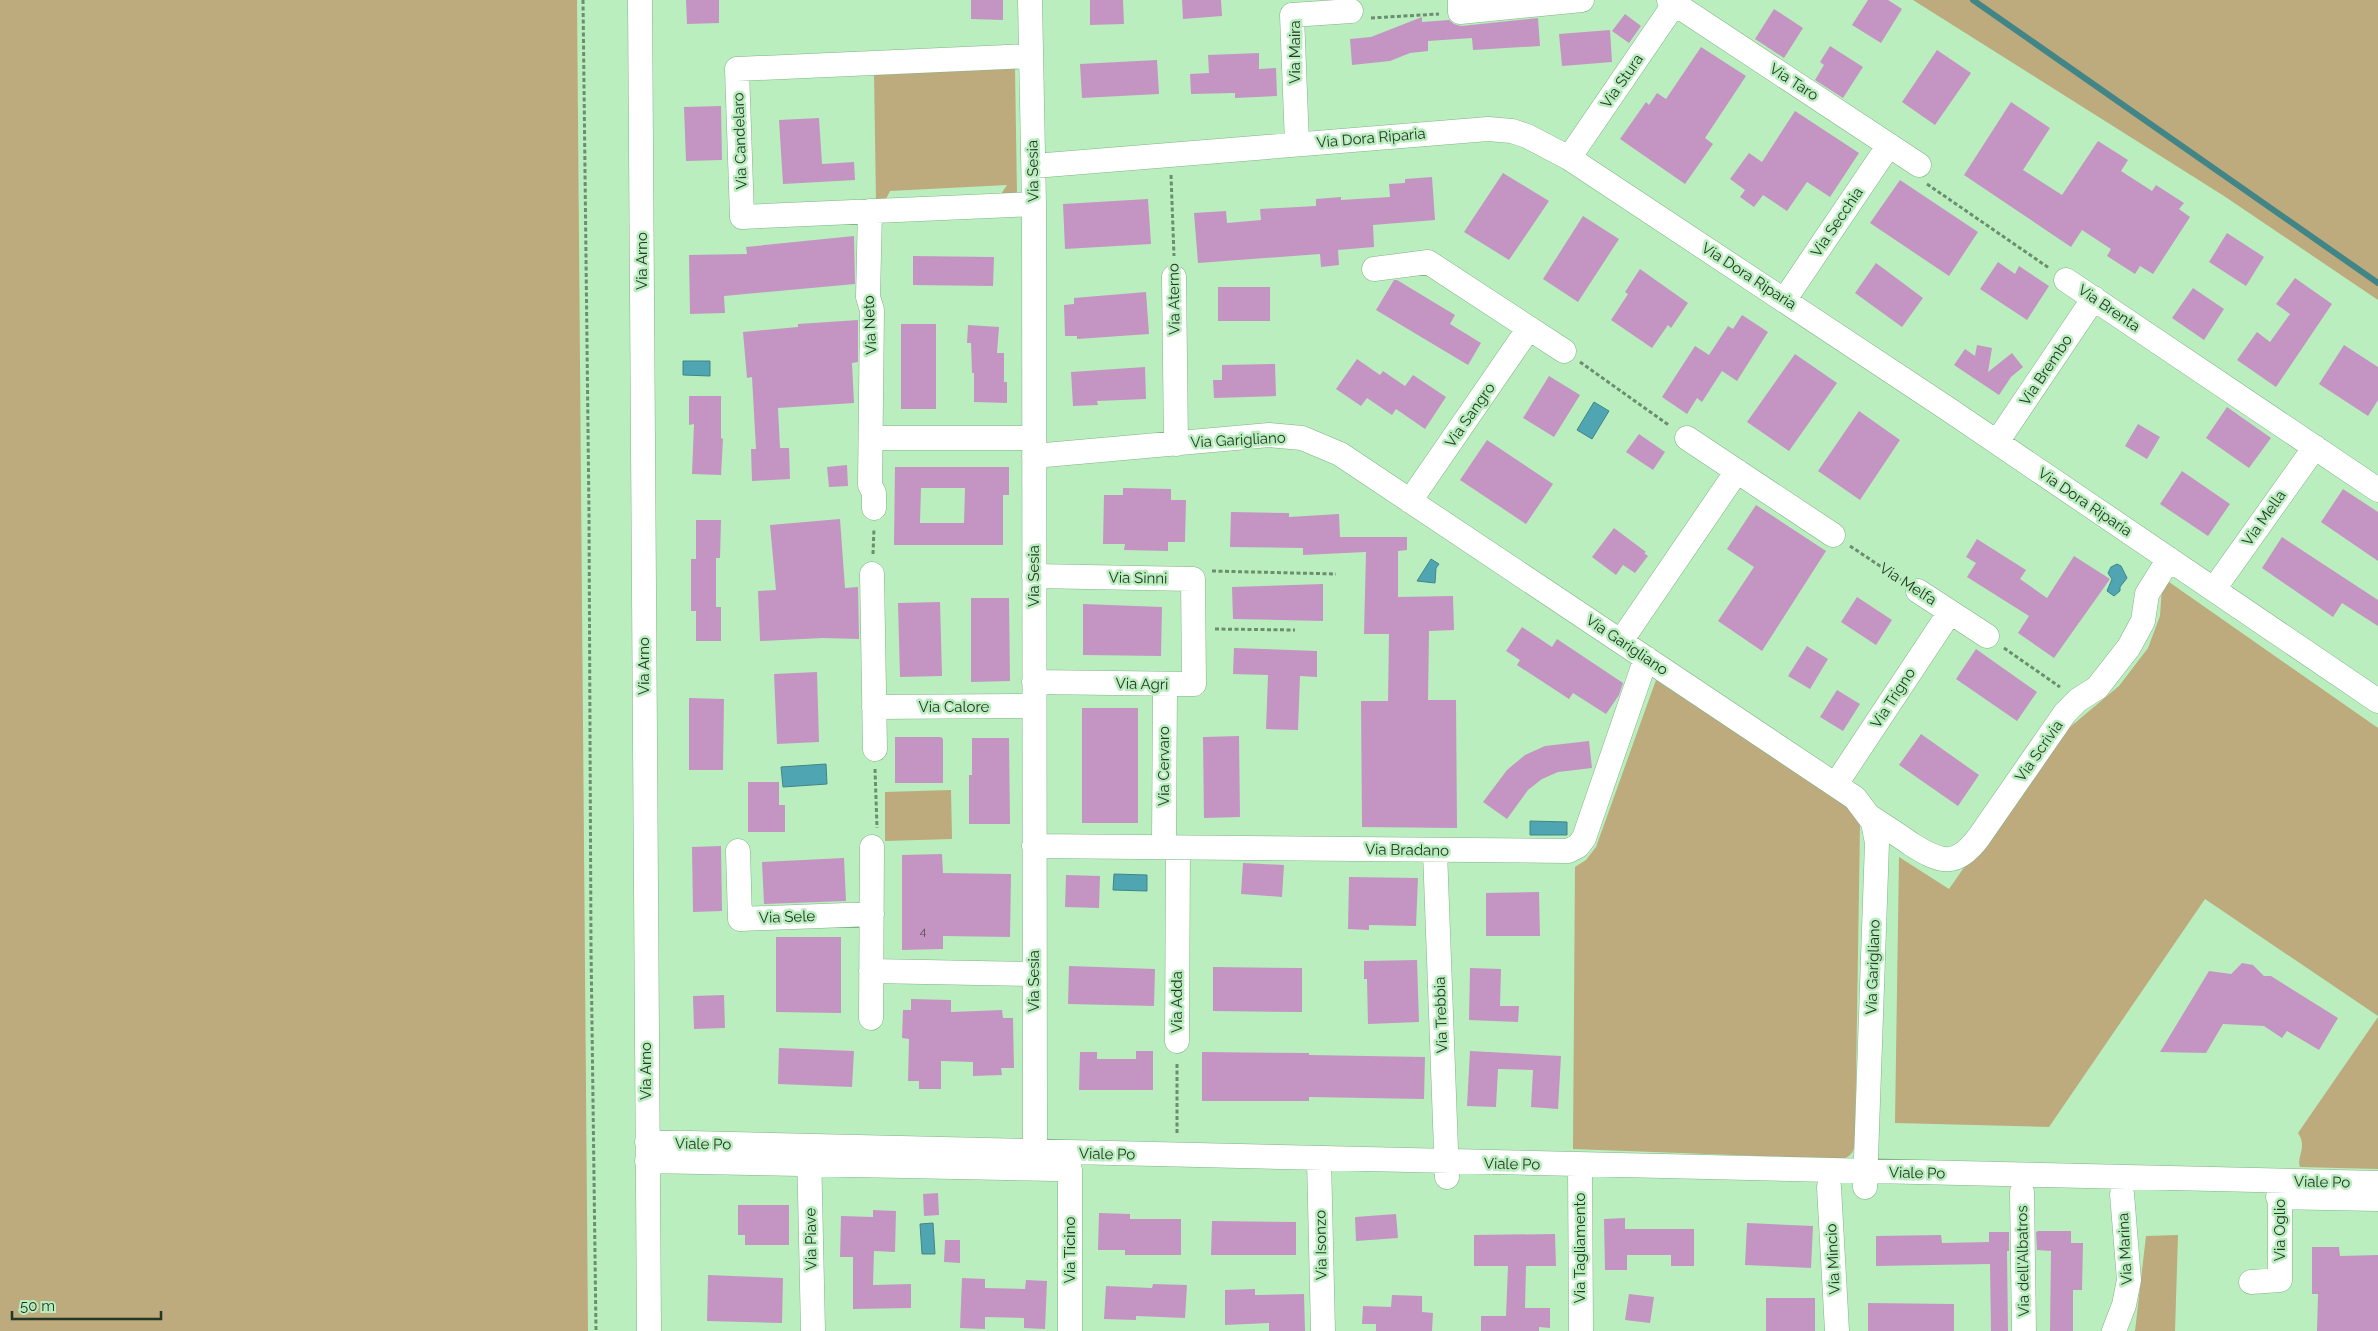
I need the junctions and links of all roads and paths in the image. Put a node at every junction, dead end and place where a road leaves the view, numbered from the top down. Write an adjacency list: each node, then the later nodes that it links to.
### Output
1 (583, 0): 83 (path)
2 (640, 0): 67 (street, Via Arno)
3 (1030, 0): 8 (street, Via Sesia)
4 (1582, 0): 6 (street)
5 (1672, 2): 10 (street, Via Taro); 12 (street, Via Stura)
6 (1460, 6): 7 (path)
7 (1351, 10): 9 (street, Via Maira)
8 (1031, 56): 14 (street, Via Sesia); 16 (street, Via Candelaro)
9 (1298, 144): 11 (street, Via Dora Riparia); 12 (street, Via Dora Riparia)
10 (1889, 145): 13 (street, Via Taro); 21 (street, Via Secchia)
11 (1170, 154): 14 (street, Via Dora Riparia); 18 (path, Via Aterno)
12 (1568, 158): 21 (street, Via Dora Riparia)
13 (1919, 165): 19 (path, Via Brenta)
14 (1034, 166): 15 (street, Via Sesia)
15 (1034, 204): 16 (street, Via Candelaro); 28 (street, Via Sesia)
16 (870, 211): 24 (street, Via Neto)
17 (1374, 269): 22 (street)
18 (1174, 276): 27 (street, Via Aterno)
19 (2066, 280): 20 (street, Via Brenta)
20 (2094, 298): 26 (street, Via Brembo); 29 (street, Via Brenta)
21 (1785, 299): 26 (street, Via Dora Riparia)
22 (1529, 328): 23 (street); 32 (street, Via Sangro)
23 (1564, 351): 25 (path)
24 (871, 438): 28 (street); 33 (street, Via Neto)
25 (1687, 438): 30 (street)
26 (1997, 442): 35 (street, Via Dora Riparia)
27 (1176, 444): 28 (street, Via Garigliano); 32 (street, Via Garigliano)
28 (1034, 447): 38 (street, Via Sesia)
29 (2315, 447): 31 (street, Via Brenta); 40 (street, Via Mella)
30 (1737, 471): 34 (street); 46 (street)
31 (2378, 490)
32 (1410, 501): 46 (street, Via Garigliano)
33 (874, 508): 36 (path)
34 (1833, 535): 41 (path, Via Melfa)
35 (2169, 559): 40 (street, Via Dora Riparia); 50 (street, Via Scrivia)
36 (872, 574): 53 (street)
37 (1336, 574): 39 (path)
38 (1034, 576): 39 (street, Via Sinni); 48 (street, Via Sesia)
39 (1192, 579): 43 (street)
40 (2214, 589): 51 (street, Via Dora Riparia)
41 (1918, 591): 42 (street, Via Melfa)
42 (1950, 612): 45 (street, Via Melfa); 55 (street, Via Trigno)
43 (1194, 628): 44 (path); 49 (street, Via Agri)
44 (1295, 630)
45 (1987, 636): 50 (path)
46 (1621, 641): 47 (street, Via Garigliano)
47 (1646, 658): 55 (street, Via Garigliano); 61 (street, Via Bradano)
48 (1034, 682): 49 (street, Via Agri); 52 (street, Via Sesia)
49 (1165, 684): 59 (street, Via Cervaro)
50 (2078, 700): 56 (street, Via Scrivia)
51 (2378, 701)
52 (1034, 706): 53 (street, Via Calore); 57 (street, Via Sesia)
53 (874, 707): 54 (street)
54 (874, 749): 58 (path)
55 (1836, 784): 56 (street, Via Garigliano)
56 (1869, 816): 75 (street, Via Garigliano)
57 (1034, 846): 59 (street, Via Bradano); 64 (street, Via Sesia)
58 (872, 847): 62 (street)
59 (1171, 848): 61 (street, Via Bradano); 66 (street, Via Adda)
60 (738, 851): 62 (street, Via Sele)
61 (1435, 851): 73 (street, Via Trebbia)
62 (872, 914): 63 (street)
63 (872, 971): 64 (street); 65 (street)
64 (1034, 974): 70 (street, Via Sesia)
65 (871, 1018)
66 (1177, 1041): 69 (path, Via Adda)
67 (647, 1152): 68 (street, Viale Po); 84 (street, Via Arno)
68 (809, 1155): 70 (street, Viale Po); 85 (street, Via Piave)
69 (1176, 1156): 70 (street, Viale Po); 71 (street, Viale Po)
70 (1034, 1161): 72 (street, Viale Po)
71 (1319, 1168): 72 (street, Viale Po); 73 (street, Viale Po); 87 (street, Via Isonzo)
72 (1070, 1170): 86 (street, Via Ticino)
73 (1447, 1170): 74 (street, Viale Po)
74 (1580, 1174): 75 (street, Viale Po); 77 (street, Viale Po); 88 (street, Via Tagliamento)
75 (1866, 1180): 77 (street, Viale Po); 78 (street, Viale Po); 79 (street, Viale Po)
76 (2378, 1183): 78 (street, Viale Po)
77 (1830, 1188): 89 (street, Via Mincio)
78 (2280, 1189): 80 (street, Viale Po); 81 (street, Viale Po); 82 (street, Via Oglio)
79 (2022, 1192): 80 (street, Viale Po); 90 (street, Via dell'Albatros)
80 (2122, 1194): 91 (street, Via Marina)
81 (2378, 1200)
82 (2251, 1282)
83 (596, 1331)
84 (650, 1331)
85 (813, 1331)
86 (1070, 1331)
87 (1323, 1331)
88 (1580, 1331)
89 (1837, 1331)
90 (2024, 1331)
91 (2114, 1331)

